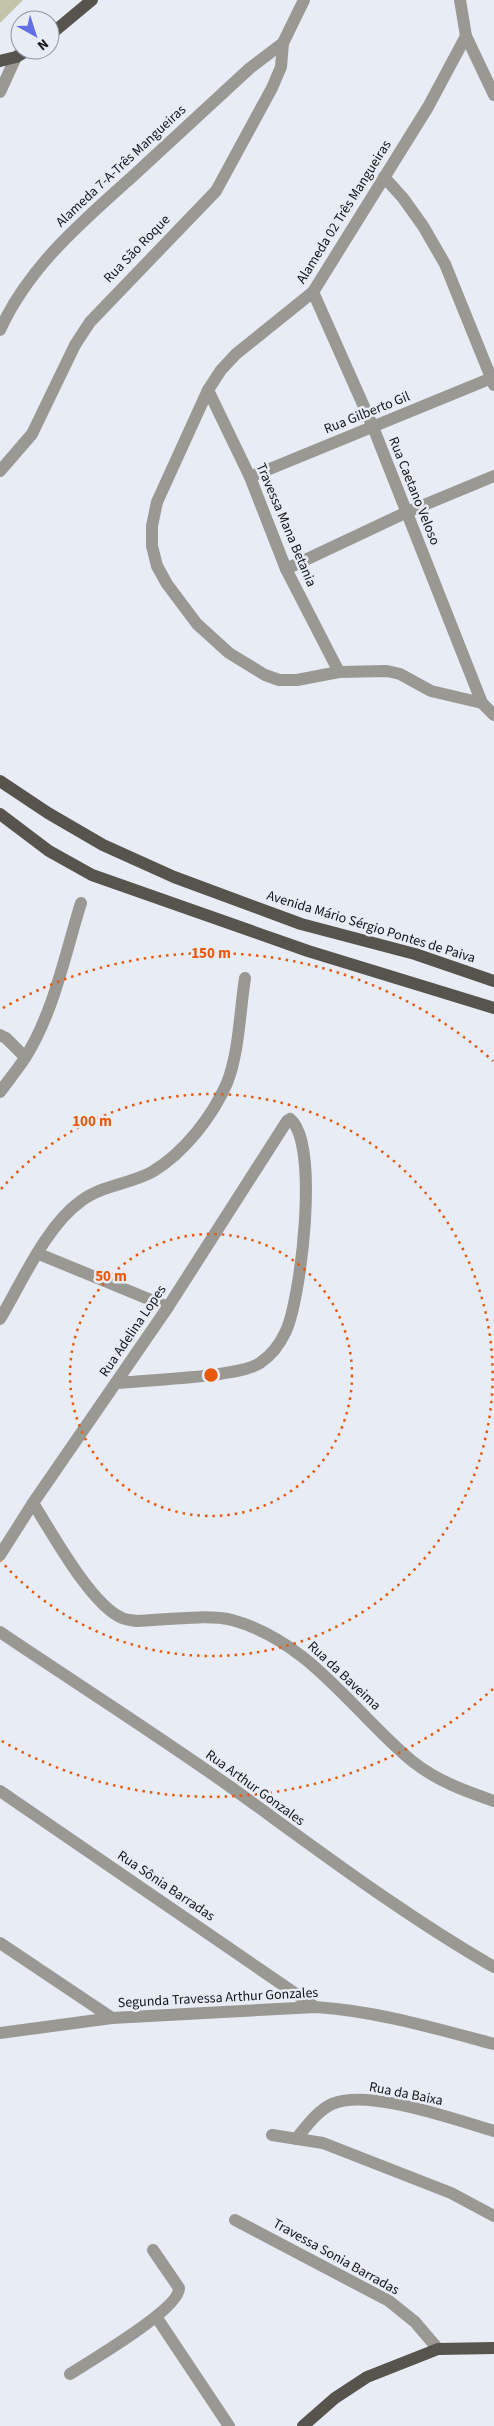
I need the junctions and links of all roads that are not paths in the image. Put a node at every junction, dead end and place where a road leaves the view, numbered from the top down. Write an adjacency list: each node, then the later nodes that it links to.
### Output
1 (92, 0): 4 (main road)
2 (304, 0): 6 (street)
3 (460, 0): 5 (street)
4 (60, 27)
5 (466, 36): 9 (street); 10 (street, Alameda 02 Três Mangueiras)
6 (283, 43): 12 (street, Alameda 7-A-Três Mangueiras); 16 (street, Rua São Roque)
7 (15, 60): 8 (street)
8 (0, 92)
9 (494, 95)
10 (384, 177): 11 (street, Alameda 02 Três Mangueiras); 13 (street)
11 (313, 292): 14 (street, Alameda 02 Três Mangueiras); 15 (street, Rua Caetano Veloso)
12 (0, 330)
13 (493, 380): 15 (street, Rua Gilberto Gil)
14 (208, 390): 18 (street, Travessa Mana Betania); 21 (street, Alameda 02 Três Mangueiras)
15 (373, 427): 18 (street, Rua Gilberto Gil); 19 (street, Rua Caetano Veloso)
16 (0, 471)
17 (494, 476): 19 (street)
18 (250, 477): 20 (street, Travessa Mana Betania)
19 (407, 512): 20 (street); 22 (street, Rua Caetano Veloso)
20 (286, 569): 21 (street, Travessa Mana Betania)
21 (339, 672): 22 (street, Alameda 02 Três Mangueiras)
22 (482, 703): 23 (street)
23 (494, 715)
24 (0, 781): 28 (main road, Avenida Mário Sérgio Pontes de Paiva)
25 (0, 814): 29 (main road)
26 (81, 903): 31 (street)
27 (245, 978): 33 (street)
28 (494, 981)
29 (494, 1008)
30 (0, 1035): 31 (street)
31 (25, 1057): 32 (street)
32 (0, 1092)
33 (39, 1254): 34 (street); 35 (street)
34 (168, 1307): 36 (street, Rua Adelina Lopes); 36 (street, Rua Adelina Lopes)
35 (0, 1319)
36 (117, 1382): 37 (street, Rua Adelina Lopes)
37 (32, 1503): 38 (street, Rua Adelina Lopes); 41 (street, Rua da Baveima)
38 (0, 1555)
39 (0, 1632): 43 (street, Rua Arthur Gonzales)
40 (0, 1791): 44 (street, Rua Sônia Barradas)
41 (494, 1801)
42 (0, 1943): 45 (street)
43 (494, 1966)
44 (315, 2007): 45 (street, Segunda Travessa Arthur Gonzales); 47 (street, Segunda Travessa Arthur Gonzales)
45 (112, 2018): 46 (street, Segunda Travessa Arthur Gonzales)
46 (0, 2033)
47 (494, 2044)
48 (494, 2131): 50 (street, Rua da Baixa)
49 (272, 2135): 50 (street)
50 (296, 2139): 51 (street)
51 (494, 2216)
52 (235, 2220): 56 (street, Travessa Sonia Barradas)
53 (154, 2250): 54 (street)
54 (157, 2318): 57 (street); 58 (street)
55 (494, 2348): 56 (main road)
56 (438, 2349): 59 (main road)
57 (70, 2374)
58 (229, 2426)
59 (302, 2426)

